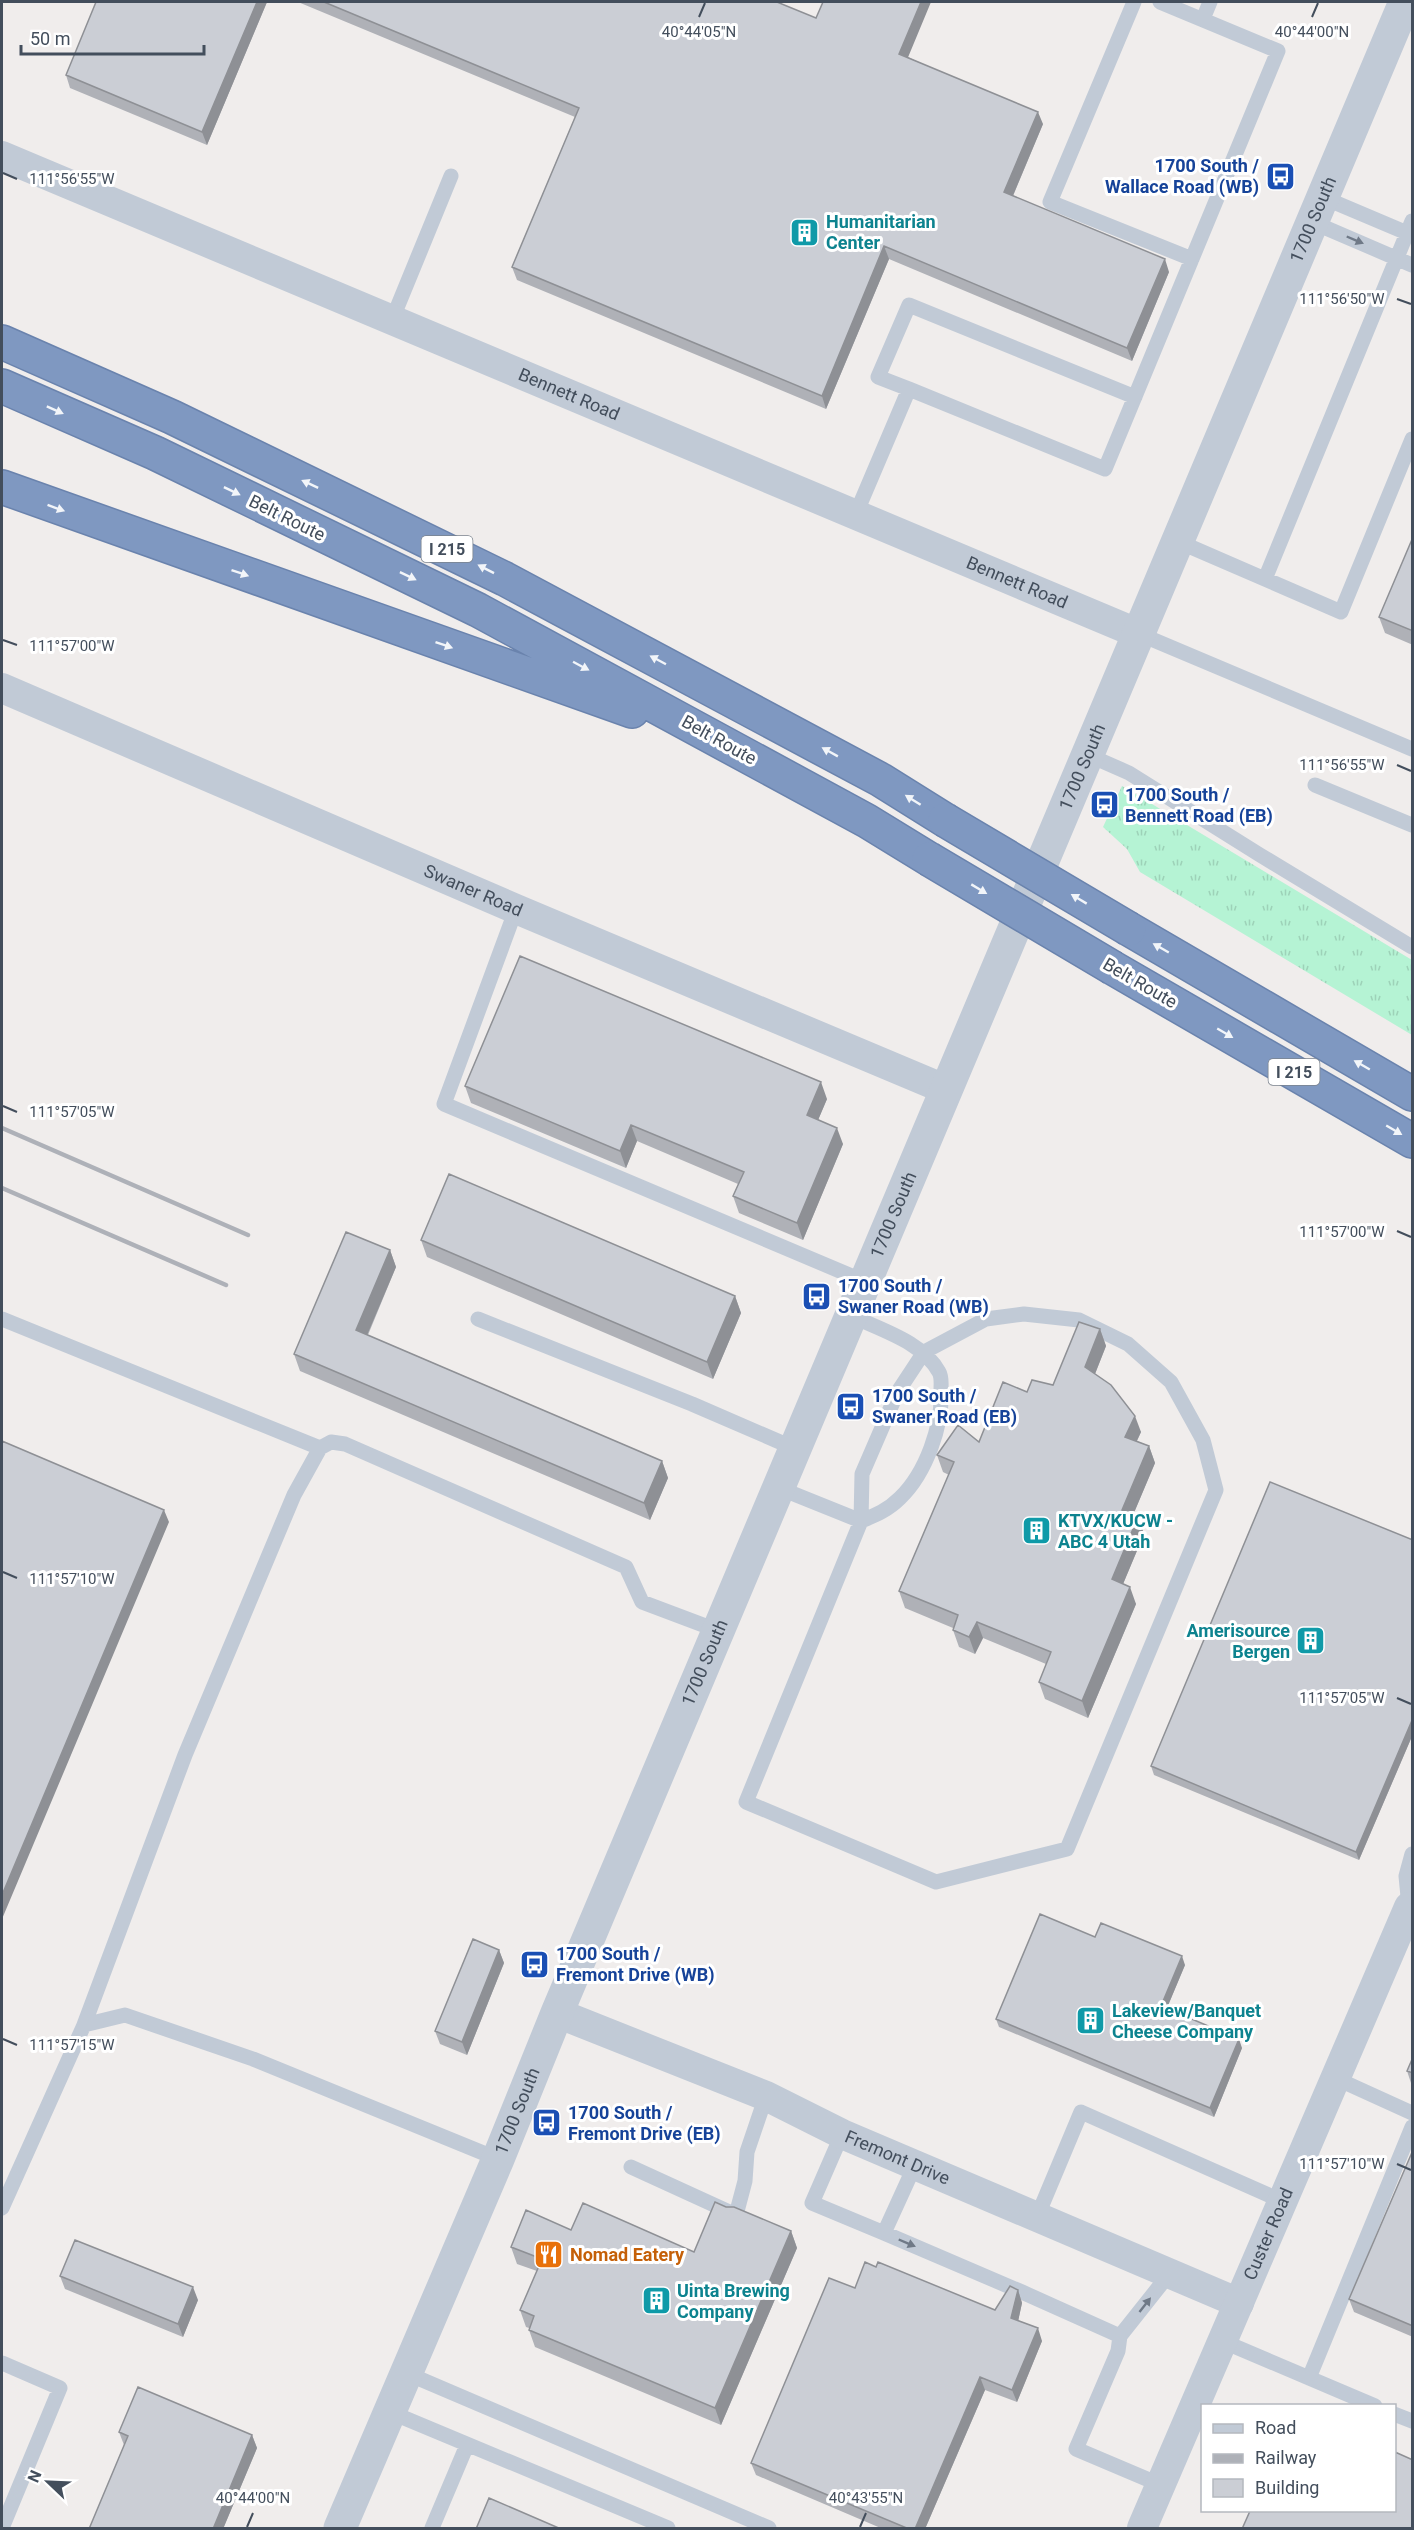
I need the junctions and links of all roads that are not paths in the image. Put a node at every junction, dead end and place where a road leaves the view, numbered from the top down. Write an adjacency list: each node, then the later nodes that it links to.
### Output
1 (1134, 2): 10 (lane)
2 (1160, 2): 5 (lane)
3 (1210, 2): 5 (lane)
4 (1405, 2): 8 (street, 1700 South)
5 (1203, 19): 10 (lane)
6 (2, 156): 13 (street, Bennett Road)
7 (451, 176): 13 (lane)
8 (1317, 209): 9 (lane); 11 (lane, one-way to 11); 21 (street, 1700 South)
9 (1411, 230): 11 (lane)
10 (1192, 259): 17 (lane)
11 (1398, 259): 12 (lane); 22 (lane)
12 (1413, 265)
13 (392, 320): 20 (street, Bennett Road)
14 (2, 342): 33 (highway, I 215, one-way to 14, bridge)
15 (2, 386): 25 (highway, Belt Route / I 215, one-way to 25)
16 (909, 389): 17 (lane); 17 (lane); 20 (lane)
17 (1135, 397)
18 (1413, 438): 22 (lane)
19 (2, 487): 25 (highway, one-way to 25)
20 (855, 516): 23 (street, Bennett Road)
21 (1177, 541): 22 (lane); 23 (street, 1700 South)
22 (1265, 579)
23 (1137, 633): 26 (lane); 27 (street, 1700 South)
24 (2, 688): 30 (street, Swaner Road)
25 (732, 747): 34 (highway, Belt Route / I 215, one-way to 34, bridge)
26 (1413, 749)
27 (1086, 754): 31 (lane); 32 (street, 1700 South)
28 (1315, 784): 29 (lane)
29 (1413, 825)
30 (516, 909): 32 (street, Swaner Road); 35 (lane)
31 (1413, 947)
32 (947, 1090): 35 (street, 1700 South)
33 (1413, 1094)
34 (1413, 1141)
35 (866, 1282): 36 (street, 1700 South)
36 (852, 1316): 39 (lane); 41 (street, 1700 South)
37 (2, 1319): 40 (lane)
38 (478, 1319): 41 (lane)
39 (924, 1352): 43 (lane); 43 (lane); 43 (lane)
40 (320, 1448): 44 (lane); 48 (lane)
41 (796, 1449): 42 (street, 1700 South)
42 (779, 1488): 43 (lane); 44 (street, 1700 South)
43 (861, 1521)
44 (719, 1631): 47 (street, 1700 South)
45 (1413, 1854): 46 (lane)
46 (1411, 1908): 49 (street, Custer Road)
47 (557, 2013): 50 (street, Fremont Drive); 54 (street, 1700 South)
48 (84, 2025): 54 (lane); 58 (lane)
49 (1335, 2078): 51 (lane); 57 (street, Custer Road)
50 (766, 2096): 53 (street, Fremont Drive); 56 (lane)
51 (1413, 2113)
52 (1413, 2127): 67 (lane)
53 (842, 2134): 55 (street, Fremont Drive); 60 (lane)
54 (498, 2159): 66 (street, 1700 South)
55 (915, 2165): 59 (street, Fremont Drive); 60 (lane)
56 (631, 2167)
57 (1282, 2201): 59 (lane); 62 (street, Custer Road)
58 (2, 2208)
59 (1037, 2217): 61 (street, Fremont Drive)
60 (884, 2233): 63 (lane, one-way to 63)
61 (1170, 2273): 62 (street, Fremont Drive); 63 (lane, one-way to 61)
62 (1239, 2302): 64 (street, Custer Road)
63 (1119, 2336): 73 (lane)
64 (1222, 2341): 67 (lane); 73 (street, Custer Road)
65 (2, 2363): 74 (lane)
66 (406, 2373): 69 (street, 1700 South); 78 (lane)
67 (1309, 2378): 68 (lane)
68 (1370, 2404)
69 (390, 2412): 72 (lane); 75 (street, 1700 South)
70 (1396, 2414): 71 (lane)
71 (1413, 2421)
72 (467, 2445): 76 (lane); 77 (lane)
73 (1161, 2485): 79 (street, Custer Road)
74 (2, 2528)
75 (340, 2529)
76 (432, 2529)
77 (668, 2529)
78 (769, 2529)
79 (1142, 2529)

